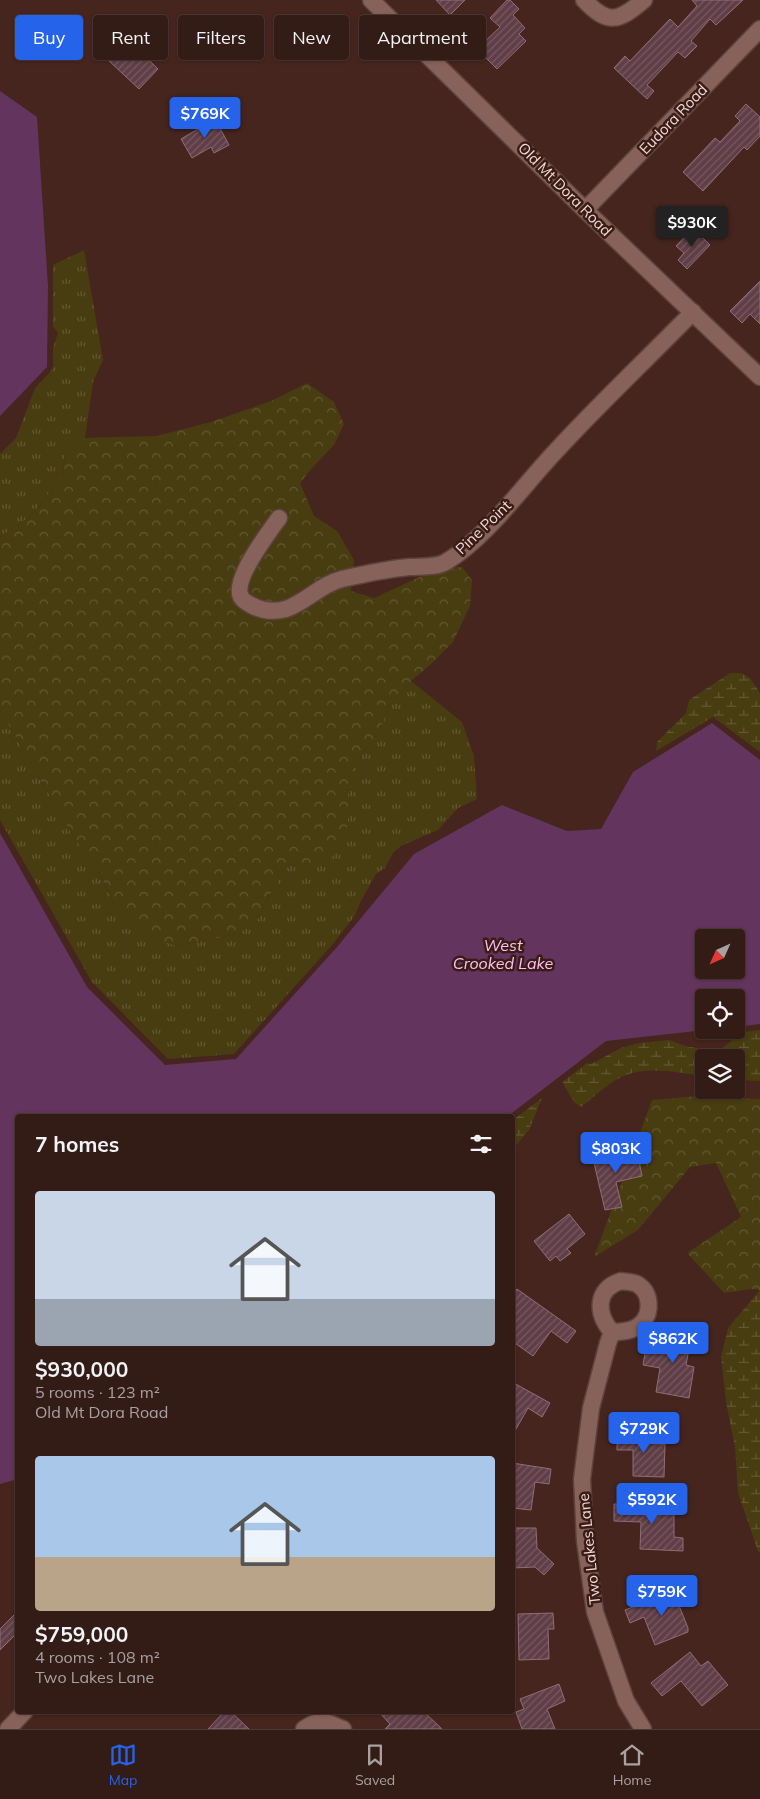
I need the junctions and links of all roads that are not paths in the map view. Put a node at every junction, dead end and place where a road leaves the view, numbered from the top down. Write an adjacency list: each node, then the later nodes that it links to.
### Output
1 (371, 0): 5 (street, Old Mt Dora Road)
2 (584, 0): 3 (street)
3 (644, 0)
4 (760, 29): 5 (street, Eudora Road)
5 (585, 210): 6 (street, Old Mt Dora Road)
6 (693, 312): 7 (street, Old Mt Dora Road); 8 (street, Pine Point)
7 (757, 368)
8 (279, 518)
9 (612, 1332): 14 (street, Two Lakes Lane)
10 (22, 1714): 12 (street)
11 (307, 1727): 13 (street)
12 (8, 1729)
13 (343, 1729)
14 (643, 1729)

